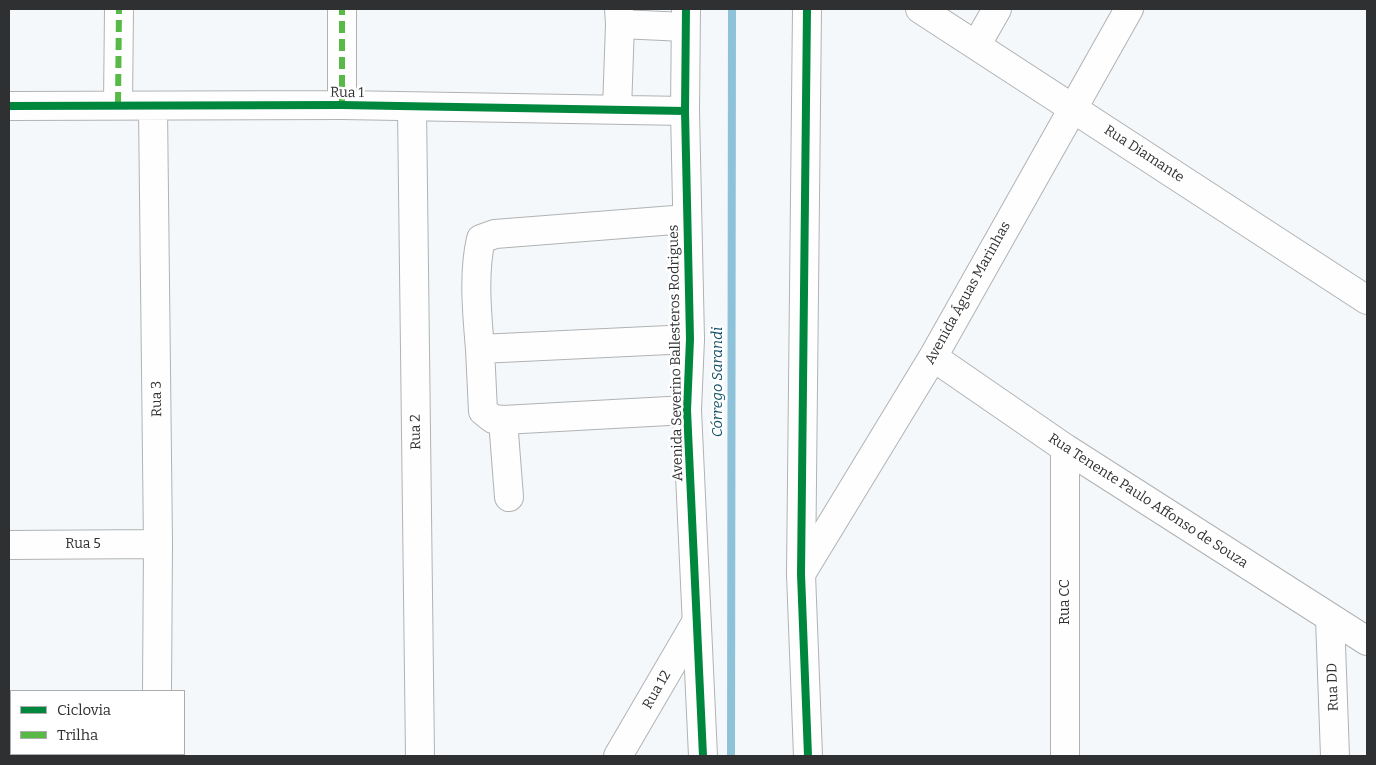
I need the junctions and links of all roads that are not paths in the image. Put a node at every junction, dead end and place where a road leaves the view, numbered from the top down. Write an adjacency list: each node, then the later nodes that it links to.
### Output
1 (119, 9): 10 (street)
2 (342, 9): 11 (street)
3 (807, 9): 29 (street)
4 (920, 9): 9 (street, Rua Diamante)
5 (997, 9): 9 (street)
6 (1129, 9): 15 (street, Avenida Águas Marinhas)
7 (620, 16): 8 (street); 16 (street)
8 (686, 18): 17 (street, Avenida Severino Ballesteros Rodrigues)
9 (977, 44): 15 (street, Rua Diamante)
10 (118, 104): 12 (street, Rua 1); 14 (street, Rua 1)
11 (342, 105): 13 (street, Rua 1); 14 (street, Rua 1)
12 (9, 106)
13 (412, 107): 16 (street, Rua 1); 34 (street, Rua 2)
14 (153, 108): 28 (street, Rua 3)
15 (1071, 108): 19 (street, Rua Diamante); 22 (street, Avenida Águas Marinhas)
16 (616, 110): 17 (street, Rua 1)
17 (685, 111): 18 (street, Avenida Severino Ballesteros Rodrigues)
18 (687, 219): 20 (street, Avenida Severino Ballesteros Rodrigues); 21 (street)
19 (1367, 300)
20 (690, 340): 21 (street); 23 (street, Avenida Severino Ballesteros Rodrigues)
21 (480, 349): 24 (street)
22 (933, 357): 25 (street, Rua Tenente Paulo Affonso de Souza); 29 (street, Avenida Águas Marinhas)
23 (687, 410): 24 (street); 31 (street, Avenida Severino Ballesteros Rodrigues)
24 (502, 420): 26 (street)
25 (1065, 448): 30 (street, Rua Tenente Paulo Affonso de Souza); 38 (street, Rua CC)
26 (509, 497)
27 (9, 544): 28 (street, Rua 5)
28 (158, 544): 33 (street, Rua 3)
29 (801, 574): 37 (street)
30 (1330, 618): 32 (street, Rua Tenente Paulo Affonso de Souza); 39 (street, Rua DD)
31 (695, 624): 35 (street, Rua 12); 36 (street, Avenida Severino Ballesteros Rodrigues)
32 (1367, 641)
33 (157, 690)
34 (420, 756)
35 (618, 756)
36 (703, 756)
37 (808, 756)
38 (1065, 756)
39 (1335, 756)

